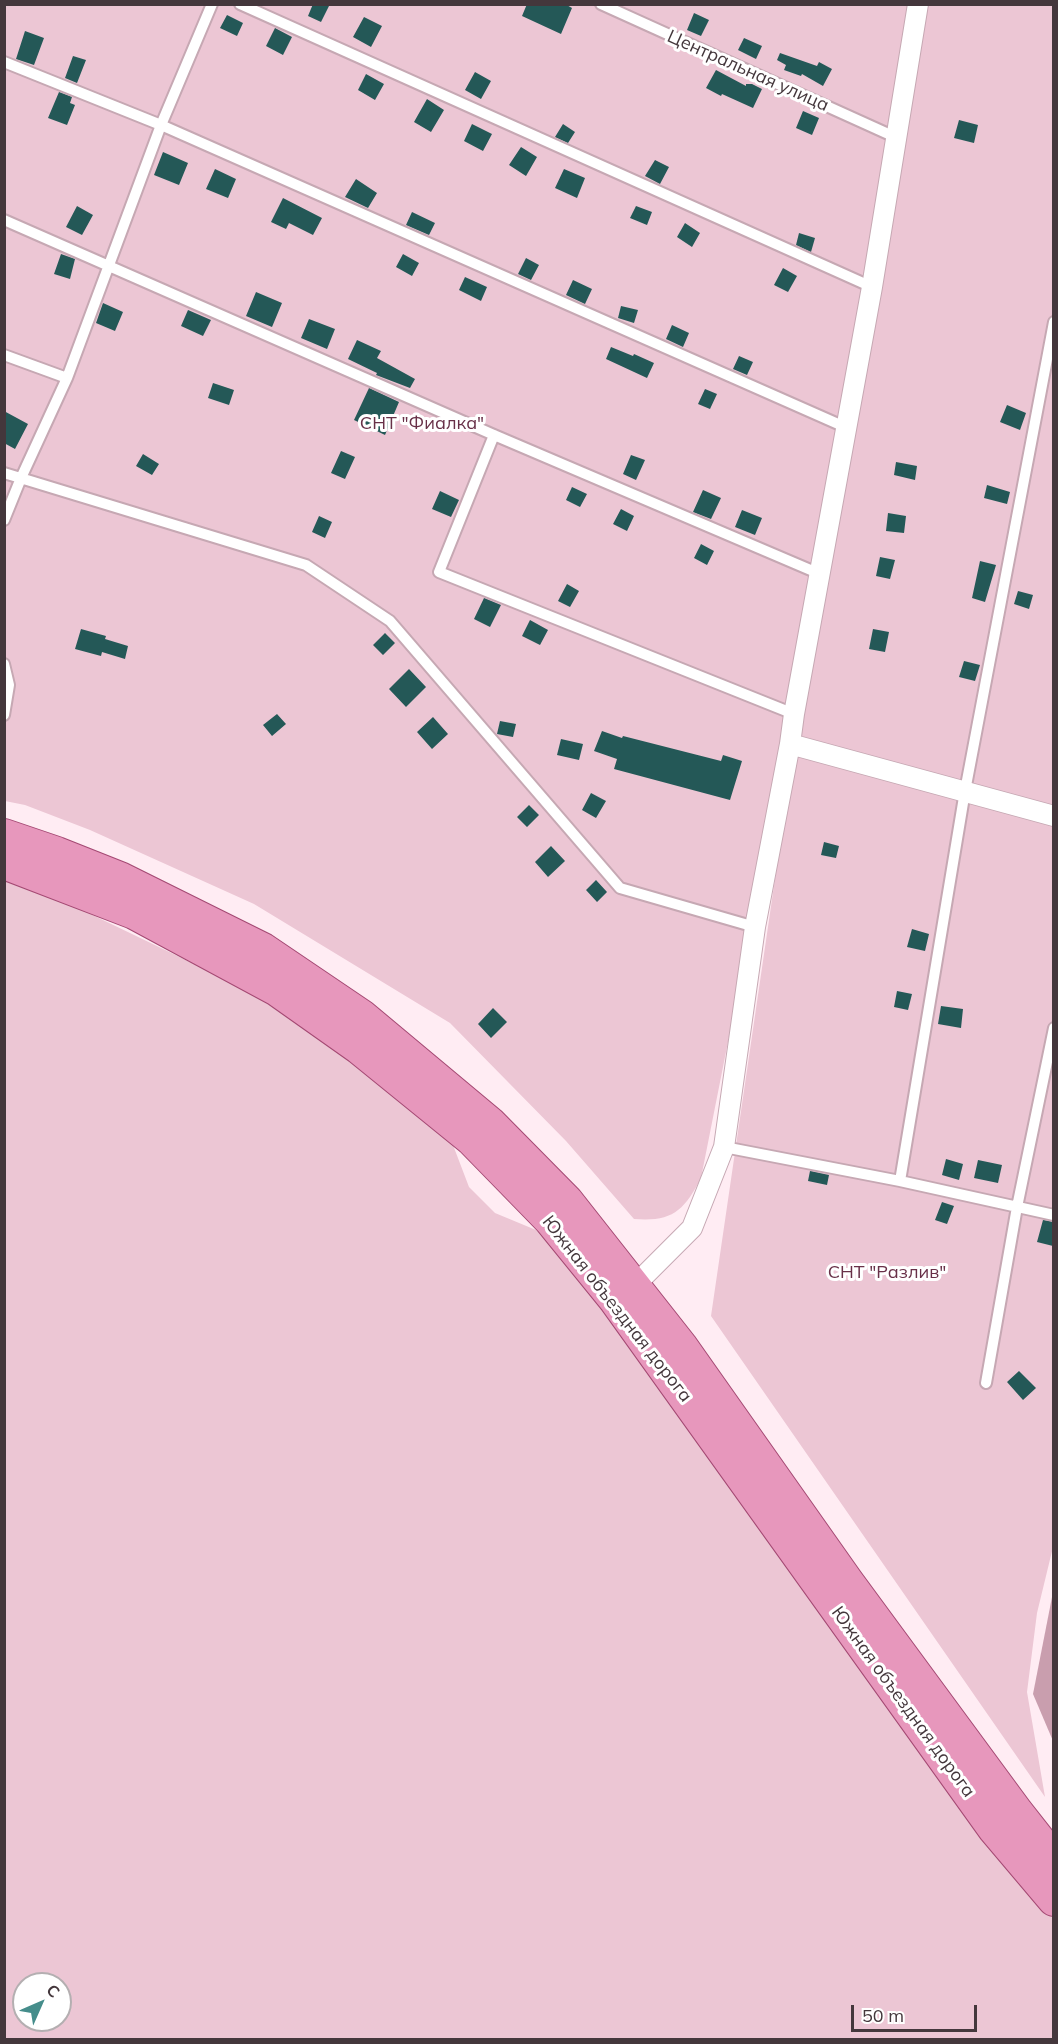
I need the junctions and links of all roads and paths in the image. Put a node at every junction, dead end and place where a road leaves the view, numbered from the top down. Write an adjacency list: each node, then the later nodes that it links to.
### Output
1 (212, 4): 6 (lane)
2 (240, 4): 10 (lane)
3 (601, 4): 7 (lane, Центральная улица)
4 (918, 4): 7 (street)
5 (4, 62): 6 (lane)
6 (161, 125): 9 (lane); 14 (lane)
7 (896, 137): 10 (street)
8 (4, 220): 9 (lane)
9 (110, 265): 13 (lane); 15 (lane)
10 (872, 287): 14 (street)
11 (1053, 322): 24 (lane)
12 (4, 355): 13 (lane)
13 (67, 378): 17 (lane)
14 (845, 427): 19 (street)
15 (494, 435): 19 (lane); 21 (lane)
16 (4, 473): 17 (lane)
17 (21, 478): 18 (lane); 28 (lane)
18 (4, 520)
19 (820, 574): 21 (street)
20 (4, 664): 22 (lane)
21 (794, 714): 23 (street)
22 (4, 715)
23 (790, 744): 24 (street); 28 (street)
24 (965, 790): 25 (street); 31 (lane)
25 (1053, 816)
26 (4, 835): 34 (main road, Южная объездная дорога)
27 (4, 862): 34 (main road, Южная объездная дорога)
28 (755, 927): 30 (street)
29 (1053, 1028): 32 (lane)
30 (724, 1147): 31 (lane); 34 (street)
31 (900, 1181): 32 (lane)
32 (1017, 1207): 33 (lane); 35 (lane)
33 (1053, 1215)
34 (617, 1283): 36 (main road, Южная объездная дорога); 37 (main road, Южная объездная дорога)
35 (986, 1383)
36 (1053, 1859)
37 (1053, 1900)

